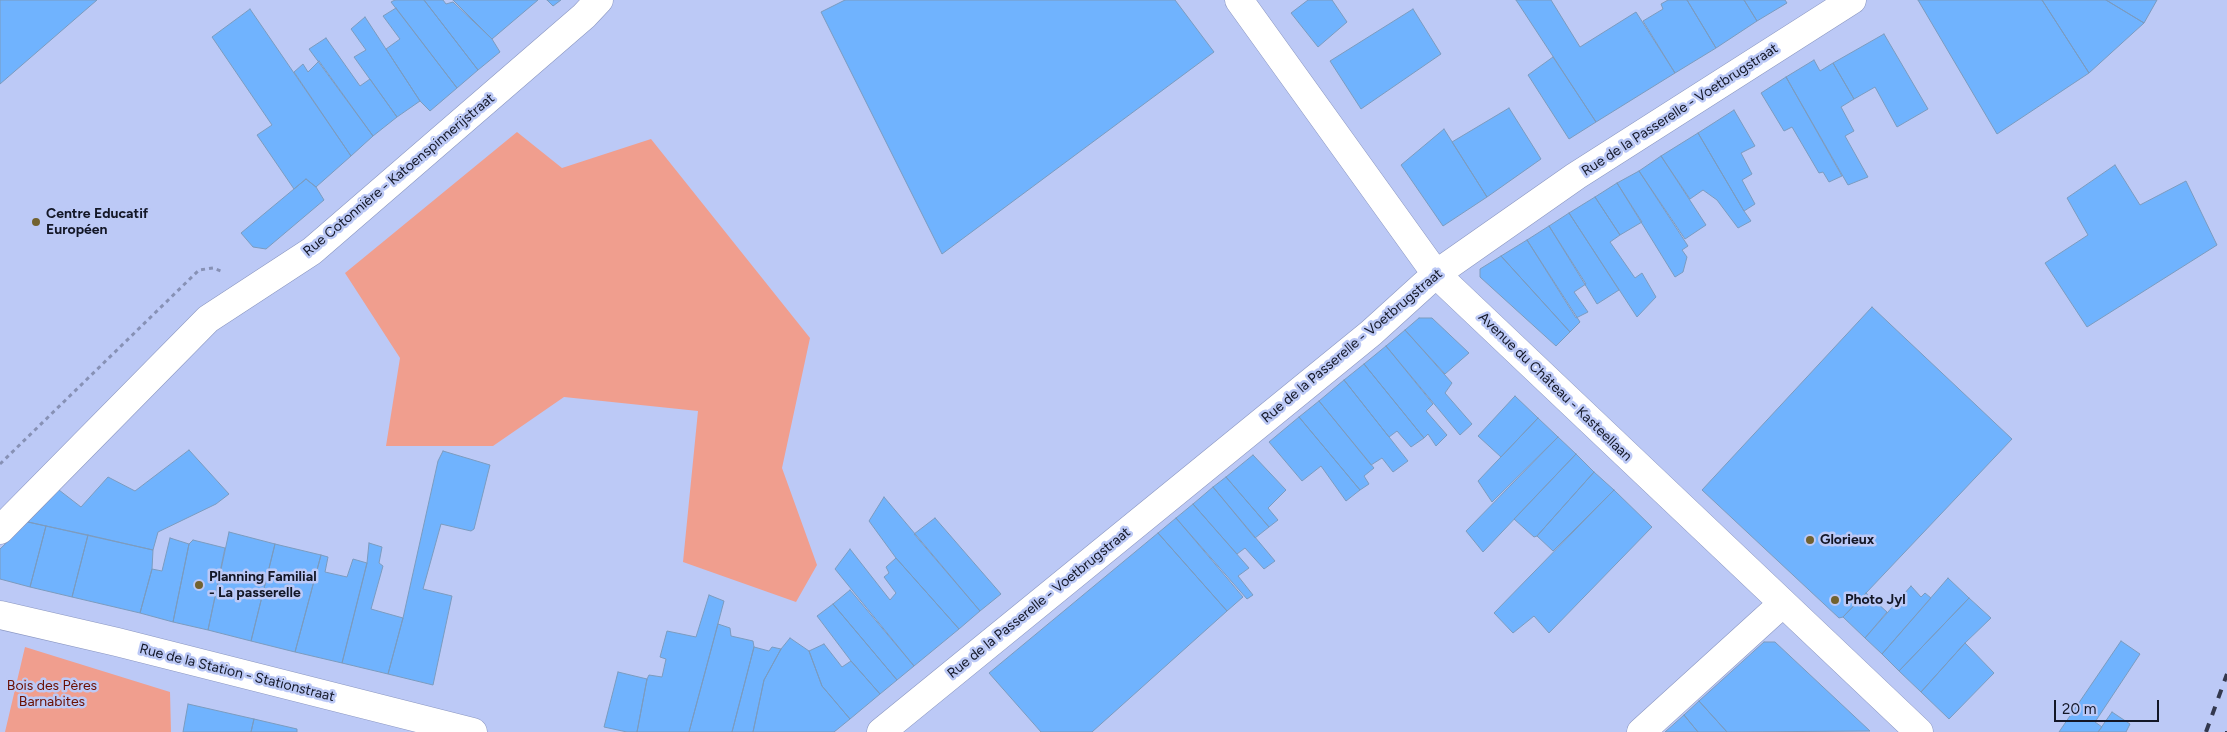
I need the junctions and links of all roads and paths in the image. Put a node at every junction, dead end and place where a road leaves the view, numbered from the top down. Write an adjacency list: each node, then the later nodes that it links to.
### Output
1 (599, 0): 5 (street, Rue Cotonnière - Katoenspinnerijstraat)
2 (1239, 0): 4 (street, Avenue du Château - Kasteellaan)
3 (1852, 0): 4 (street, Rue de la Passerelle - Voetbrugstraat)
4 (1436, 274): 8 (street, Avenue du Château - Kasteellaan); 11 (street, Rue de la Passerelle - Voetbrugstraat)
5 (260, 285): 6 (path); 7 (street, Rue Cotonnière - Katoenspinnerijstraat)
6 (0, 464)
7 (0, 530)
8 (1782, 604): 12 (street); 13 (street, Avenue du Château - Kasteellaan)
9 (0, 615): 10 (street, Rue de la Station - Stationstraat)
10 (473, 732)
11 (881, 732)
12 (1641, 732)
13 (1919, 732)

